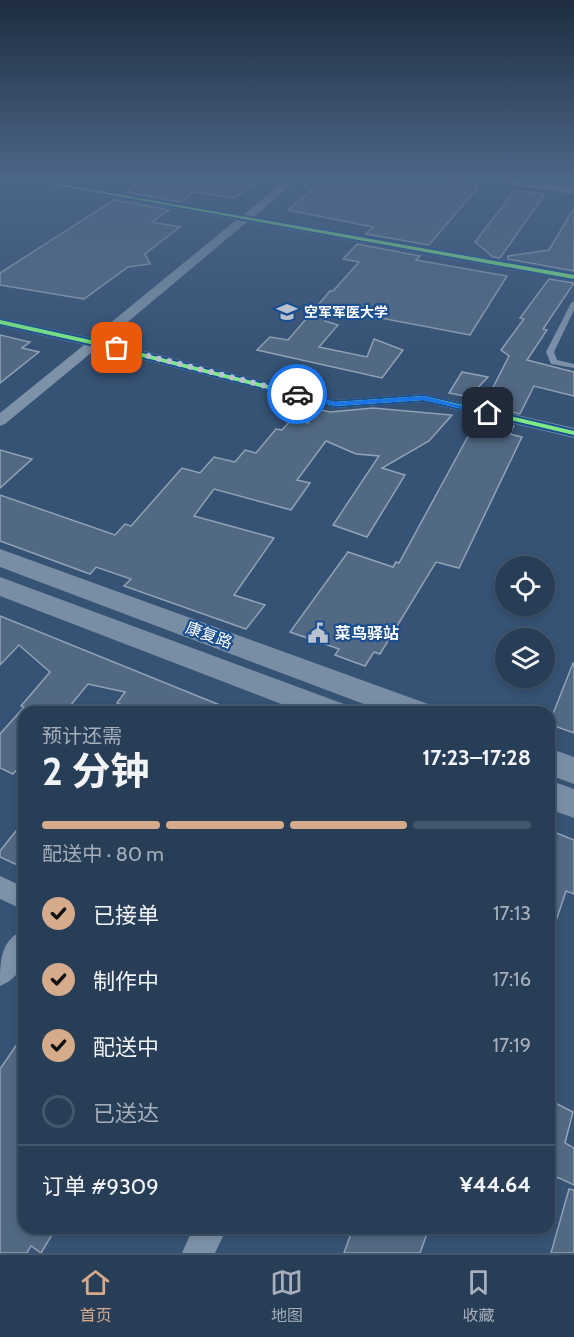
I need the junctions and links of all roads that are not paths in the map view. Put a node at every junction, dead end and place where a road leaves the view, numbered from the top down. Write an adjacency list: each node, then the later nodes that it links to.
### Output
1 (222, 236): 6 (street)
2 (343, 236): 3 (street)
3 (574, 277)
4 (574, 303): 7 (lane)
5 (0, 322): 6 (street)
6 (95, 343): 8 (street); 9 (street)
7 (574, 366)
8 (0, 421)
9 (574, 433)
10 (0, 557): 13 (main road, 康复路)
11 (0, 586): 12 (main road, 康复路)
12 (317, 706)
13 (401, 706)
14 (555, 763): 15 (main road)
15 (574, 771)
16 (555, 796): 17 (main road)
17 (574, 804)
18 (0, 887): 19 (street)
19 (18, 896)
20 (18, 950): 21 (street)
21 (0, 973)
22 (208, 1234): 23 (street)
23 (198, 1253)

